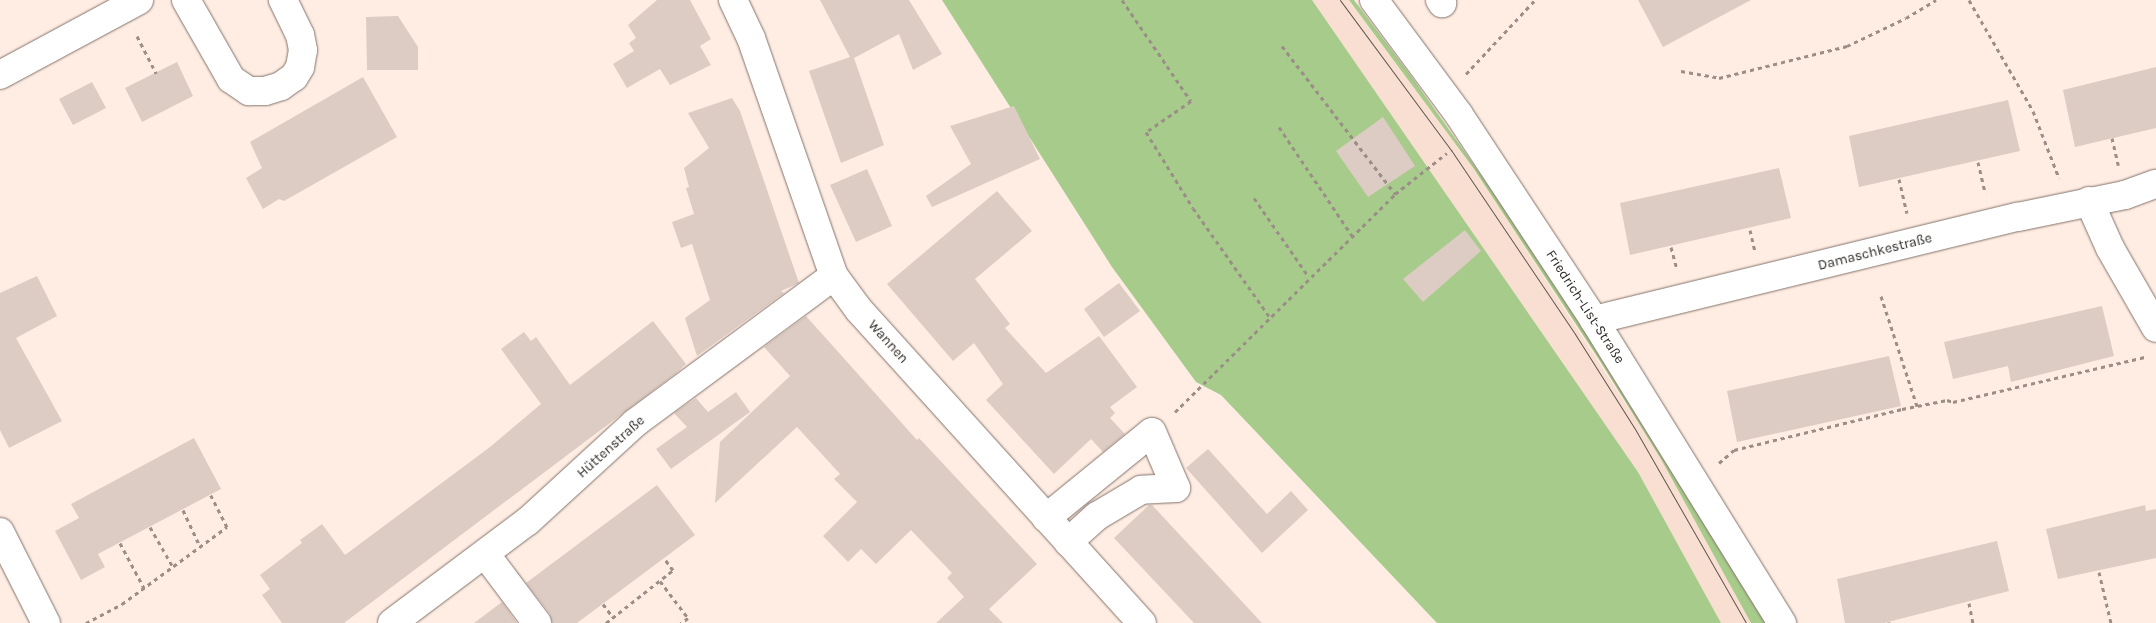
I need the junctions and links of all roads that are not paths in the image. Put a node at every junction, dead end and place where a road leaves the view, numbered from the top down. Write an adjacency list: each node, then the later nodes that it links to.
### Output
1 (186, 0): 2 (street)
2 (284, 0)
3 (733, 0): 9 (street, Wannen)
4 (1374, 0): 10 (street, Friedrich-List-Straße)
5 (131, 4): 6 (street)
6 (0, 75)
7 (2156, 184): 8 (street, Damaschkestraße)
8 (2080, 204): 10 (street, Damaschkestraße); 11 (street)
9 (834, 276): 12 (street, Wannen); 15 (street, Hüttenstraße)
10 (1594, 320): 20 (street, Friedrich-List-Straße)
11 (2156, 328)
12 (1046, 518): 14 (street, Wannen); 14 (street)
13 (0, 532): 16 (street)
14 (1068, 542): 19 (street, Wannen)
15 (486, 555): 17 (street, Hüttenstraße); 18 (street)
16 (46, 623)
17 (392, 623)
18 (537, 623)
19 (1142, 623)
20 (1782, 623)

